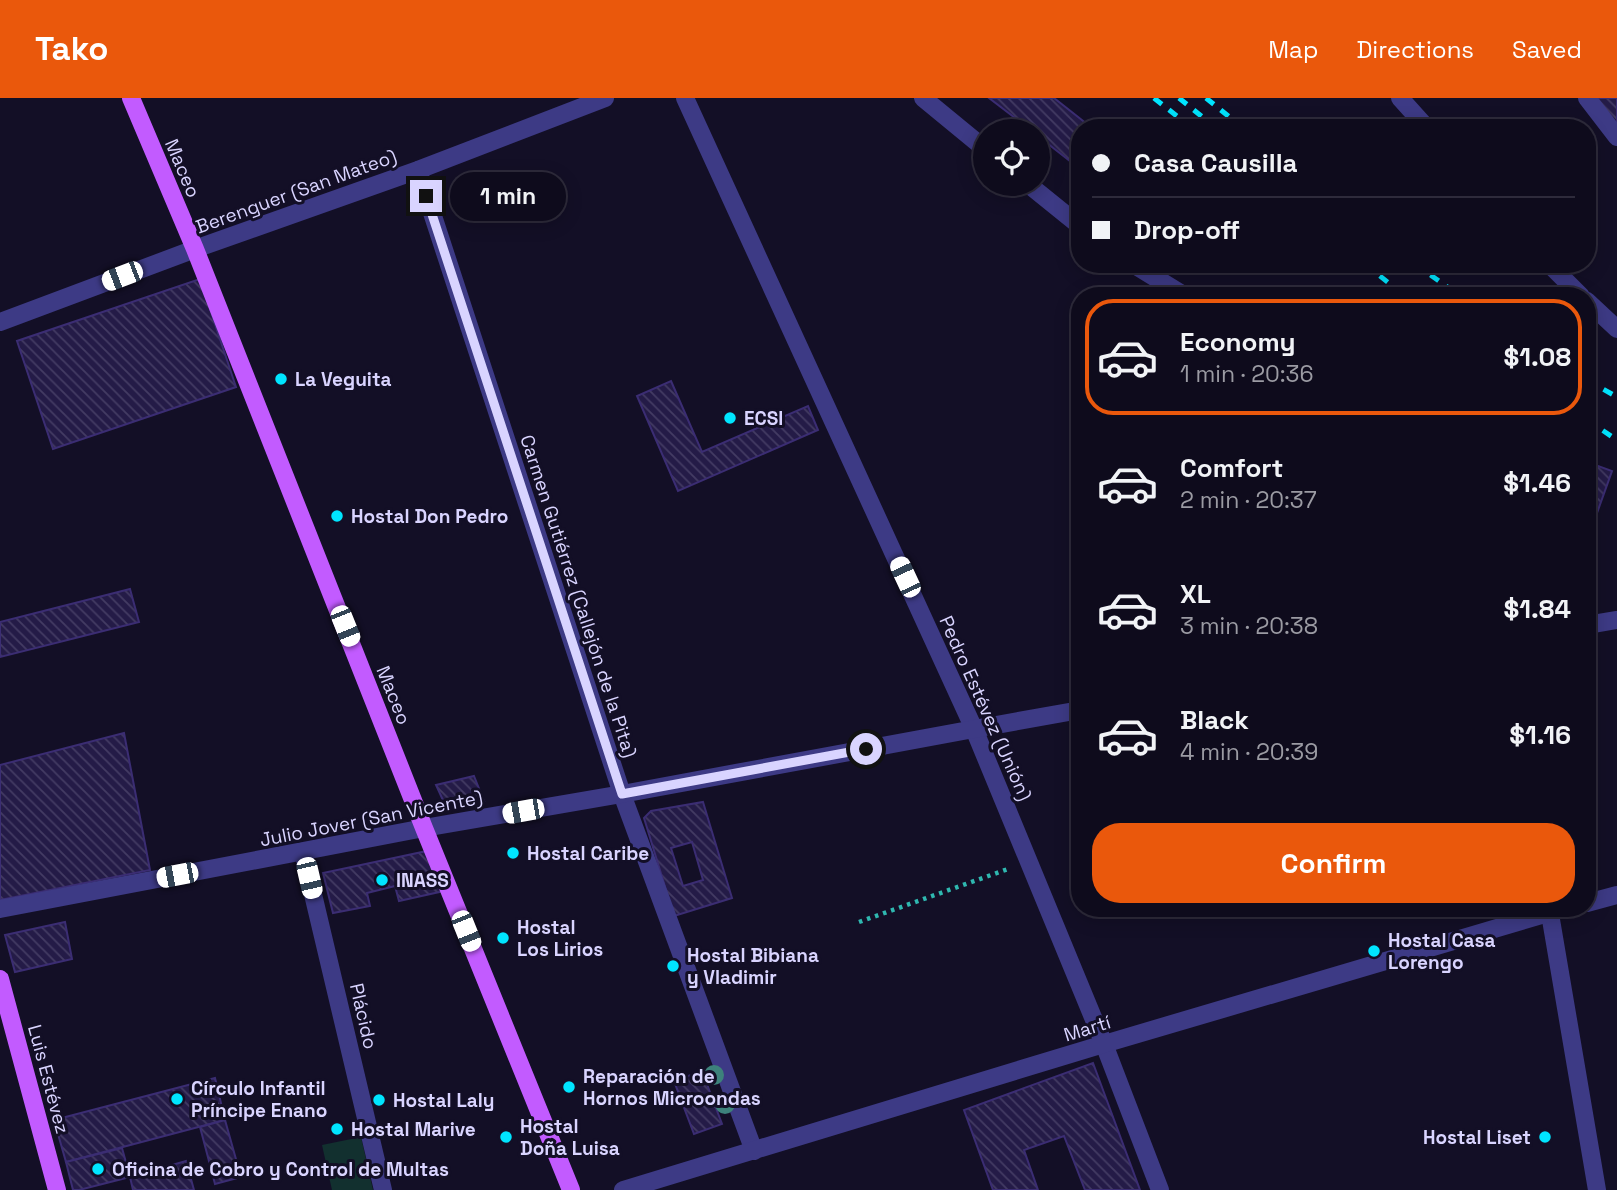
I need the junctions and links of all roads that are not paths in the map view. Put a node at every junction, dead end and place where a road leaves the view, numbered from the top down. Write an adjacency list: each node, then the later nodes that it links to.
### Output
1 (131, 98): 13 (main road, Maceo)
2 (605, 98): 10 (street, Berenguer (San Mateo))
3 (685, 98): 24 (street, Pedro Estévez (Unión))
4 (923, 98): 9 (street)
5 (1400, 98): 7 (street)
6 (1587, 98): 8 (street)
7 (1419, 119)
8 (1617, 137)
9 (973, 139)
10 (418, 170): 13 (street, Berenguer (San Mateo)); 25 (street, Carmen Gutiérrez (Callejón de la Pita))
11 (1043, 196): 12 (street)
12 (1071, 219)
13 (195, 249): 19 (street, Berenguer (San Mateo)); 26 (main road, Maceo)
14 (1148, 273): 16 (street)
15 (1558, 273): 17 (street)
16 (1170, 287)
17 (1572, 287)
18 (1596, 310): 20 (street)
19 (0, 322)
20 (1617, 329)
21 (1617, 620): 22 (street)
22 (1596, 624)
23 (1071, 712): 24 (street, Julio Jover (San Vicente))
24 (974, 729): 25 (street, Julio Jover (San Vicente)); 34 (street, Pedro Estévez (Unión))
25 (622, 794): 26 (street, Julio Jover (San Vicente)); 35 (street, Carmen Gutiérrez (Callejón de la Pita))
26 (424, 828): 27 (street, Julio Jover (San Vicente)); 38 (main road, Maceo)
27 (303, 852): 30 (street, Julio Jover (San Vicente)); 37 (street, Plácido)
28 (1617, 895): 29 (street)
29 (1596, 900)
30 (0, 909)
31 (1531, 917): 34 (street, Martí)
32 (1556, 917): 41 (street)
33 (0, 979): 36 (main road, Luis Estévez)
34 (1104, 1044): 35 (street, Martí); 40 (street, Pedro Estévez (Unión))
35 (754, 1151): 39 (street, Martí)
36 (57, 1190)
37 (383, 1190)
38 (571, 1190)
39 (623, 1190)
40 (1160, 1190)
41 (1597, 1190)

